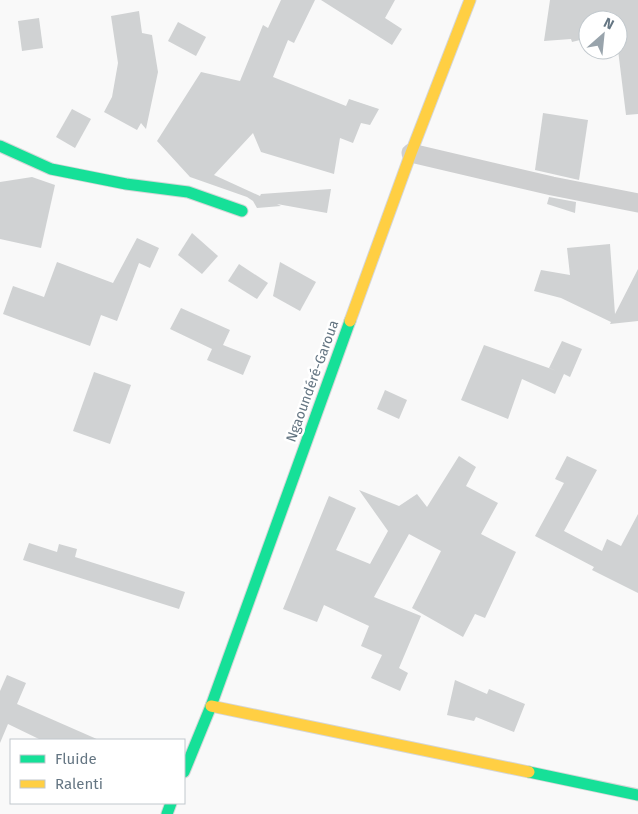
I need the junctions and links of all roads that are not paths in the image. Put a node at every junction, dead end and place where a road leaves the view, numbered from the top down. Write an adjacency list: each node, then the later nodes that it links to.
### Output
1 (470, 0): 3 (main road, Ngaoundéré-Garoua)
2 (0, 146): 5 (main road)
3 (411, 153): 4 (street); 6 (main road, Ngaoundéré-Garoua)
4 (638, 203)
5 (242, 211)
6 (211, 706): 7 (main road, Ngaoundéré-Garoua); 8 (main road)
7 (185, 770)
8 (638, 795)

